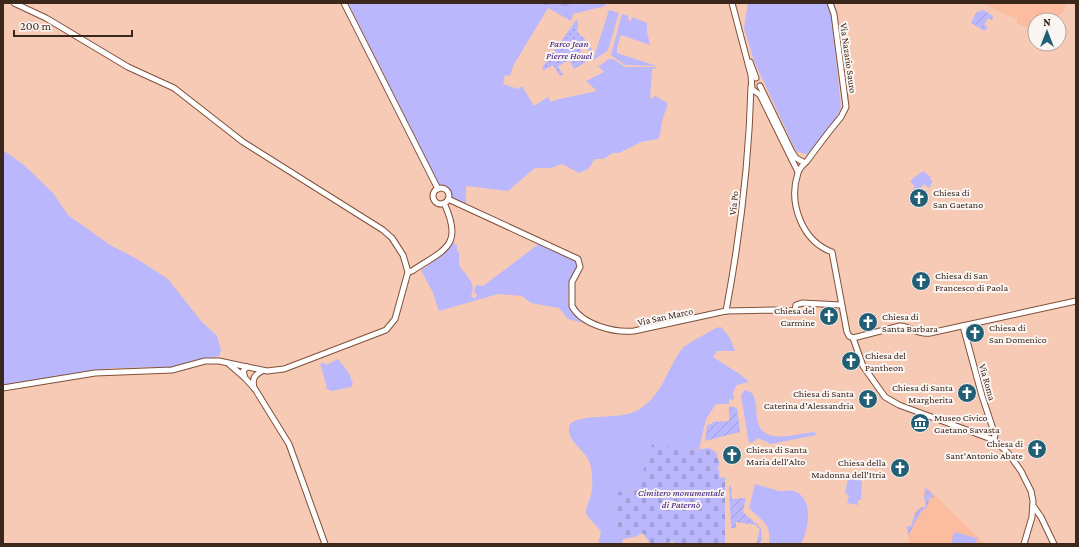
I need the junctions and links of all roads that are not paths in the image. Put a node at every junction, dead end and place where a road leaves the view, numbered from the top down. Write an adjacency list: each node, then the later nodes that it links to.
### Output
1 (14, 3): 13 (street)
2 (344, 3): 11 (street)
3 (732, 3): 6 (street)
4 (735, 3): 6 (street)
5 (830, 3): 9 (street, Via Nazario Sauro)
6 (754, 79): 7 (street); 8 (street)
7 (760, 86): 8 (street); 9 (street)
8 (755, 94): 10 (street); 16 (street, Via Po)
9 (805, 163): 10 (street, Via Nazario Sauro)
10 (798, 172): 15 (street)
11 (438, 189): 12 (street); 12 (street)
12 (446, 201): 13 (street); 16 (street, Via San Marco)
13 (408, 272): 21 (street)
14 (1076, 302): 17 (street)
15 (839, 305): 16 (street, Via San Marco); 18 (street)
16 (726, 312)
17 (964, 325): 18 (street); 26 (street, Via Roma)
18 (856, 337): 26 (street)
19 (227, 362): 20 (street); 22 (street); 24 (street)
20 (247, 367): 21 (street); 22 (street); 23 (street)
21 (263, 371): 23 (street)
22 (245, 378): 25 (street)
23 (253, 382): 25 (street)
24 (3, 388)
25 (255, 389): 30 (street)
26 (994, 438): 27 (street)
27 (1034, 507): 28 (street); 29 (street)
28 (1040, 515): 29 (street); 32 (street)
29 (1032, 517): 31 (street)
30 (325, 544)
31 (1024, 544)
32 (1054, 544)

